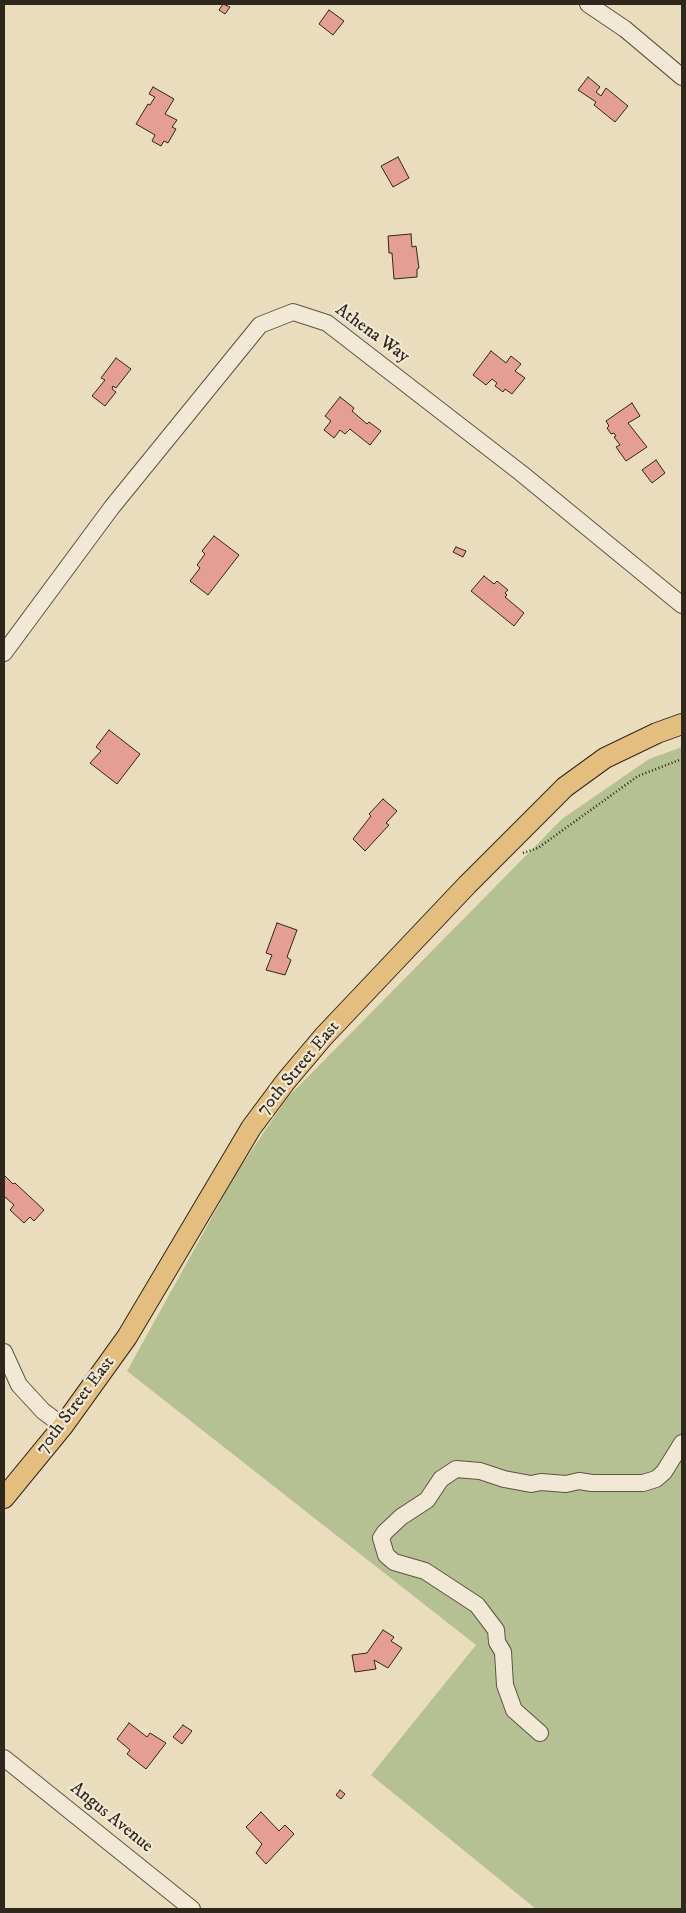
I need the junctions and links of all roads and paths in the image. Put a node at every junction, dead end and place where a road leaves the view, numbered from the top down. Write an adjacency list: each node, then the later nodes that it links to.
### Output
1 (588, 4): 2 (street)
2 (682, 77)
3 (682, 605): 4 (street, Athena Way)
4 (4, 653)
5 (682, 724): 9 (main road, 70th Street East)
6 (682, 759): 7 (path)
7 (521, 854)
8 (4, 1352): 9 (street)
9 (63, 1426): 11 (main road, 70th Street East)
10 (682, 1443): 12 (street)
11 (4, 1498)
12 (540, 1733)
13 (4, 1758): 14 (street, Angus Avenue)
14 (192, 1909)

